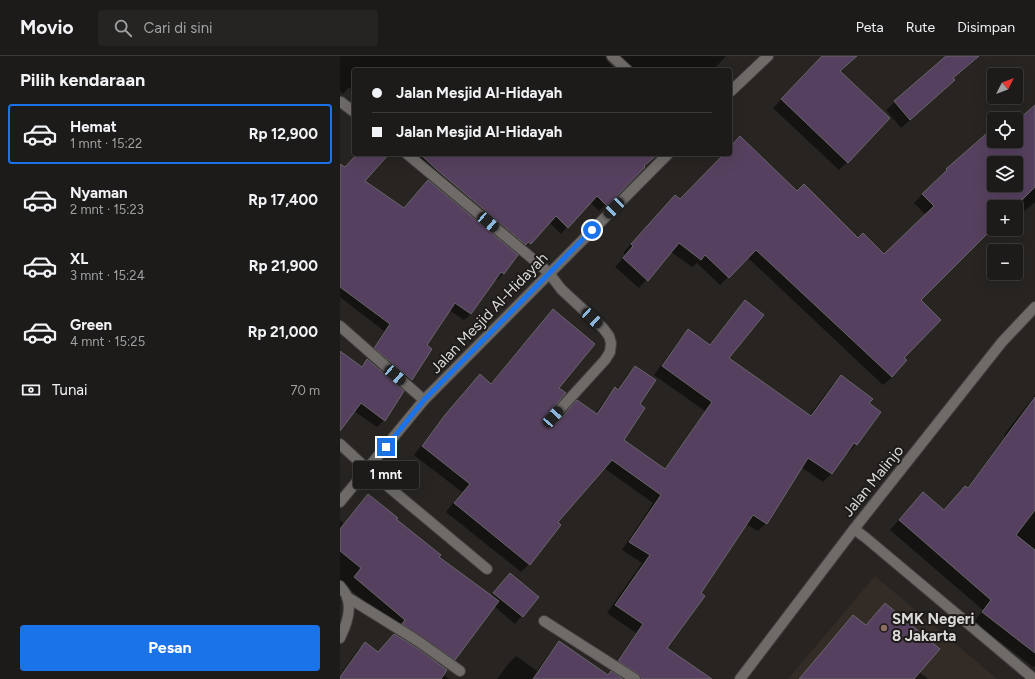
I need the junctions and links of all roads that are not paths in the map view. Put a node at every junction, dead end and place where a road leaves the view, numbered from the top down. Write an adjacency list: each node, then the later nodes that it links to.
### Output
1 (612, 56): 3 (street)
2 (768, 56): 4 (street)
3 (625, 68)
4 (732, 90)
5 (341, 102): 6 (street)
6 (352, 110)
7 (409, 156): 9 (street)
8 (666, 156): 9 (street, Jalan Mesjid Al-Hidayah)
9 (549, 273): 12 (street, Jalan Mesjid Al-Hidayah); 13 (street)
10 (1035, 307): 17 (street, Jalan Malinjo)
11 (340, 326): 12 (street)
12 (424, 400): 15 (street, Jalan Mesjid Al-Hidayah)
13 (553, 417)
14 (340, 444): 15 (street)
15 (367, 469): 16 (street, Jalan Mesjid Al-Hidayah); 18 (street)
16 (340, 502)
17 (854, 529): 25 (street, Jalan Malinjo); 26 (street)
18 (487, 569)
19 (340, 586): 20 (street)
20 (347, 597): 22 (street); 23 (street)
21 (544, 620): 24 (street)
22 (340, 638)
23 (460, 671)
24 (635, 679)
25 (740, 679)
26 (1034, 679)

